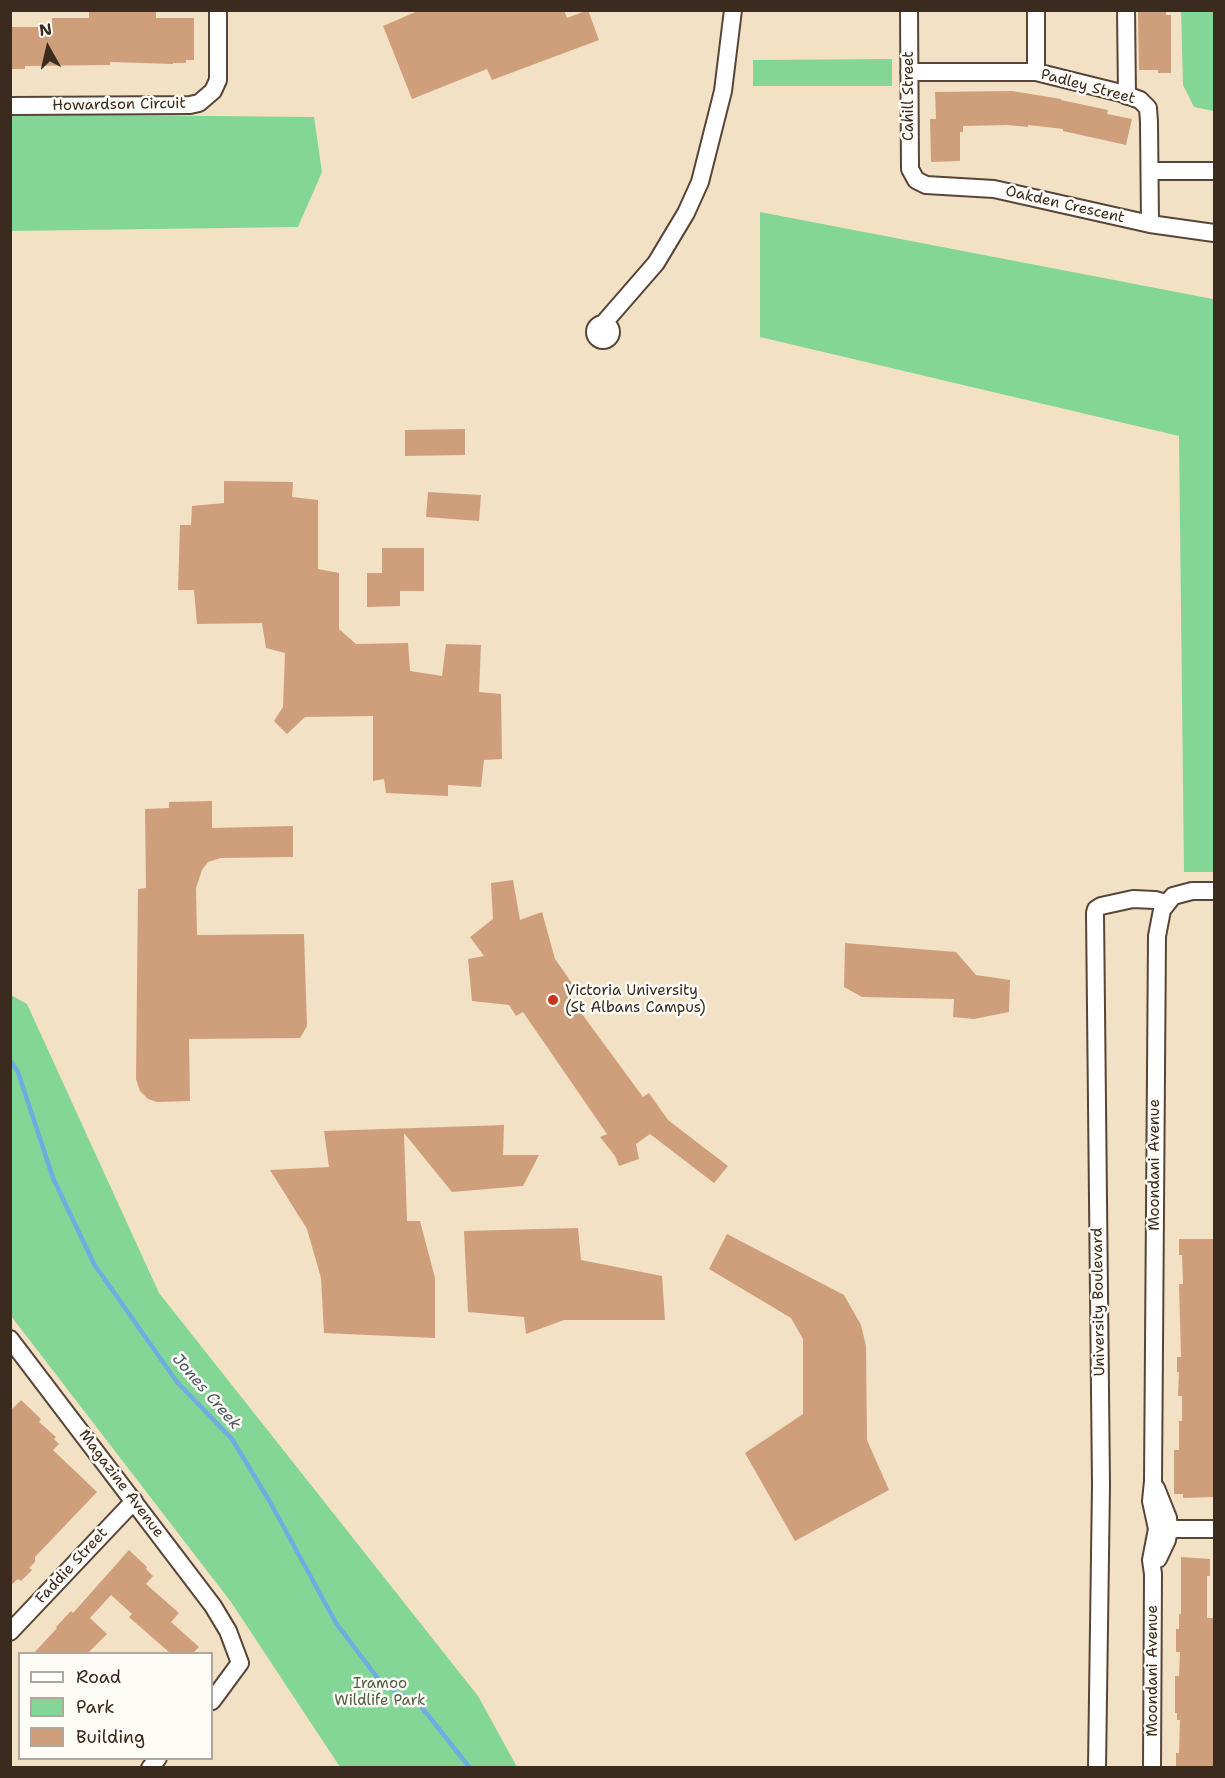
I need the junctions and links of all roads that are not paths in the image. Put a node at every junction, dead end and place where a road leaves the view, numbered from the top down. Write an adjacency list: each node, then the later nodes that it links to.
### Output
1 (218, 10): 9 (street, Howardson Circuit)
2 (733, 10): 15 (street)
3 (909, 10): 6 (street, Cahill Street)
4 (1036, 10): 7 (street)
5 (1126, 10): 8 (street)
6 (909, 72): 7 (street, Padley Street); 12 (street, Cahill Street)
7 (1036, 72): 8 (street, Padley Street)
8 (1127, 96): 10 (street, Padley Street)
9 (10, 106)
10 (1150, 171): 11 (street); 13 (street, Padley Street)
11 (1215, 171)
12 (916, 180): 13 (street, Oakden Crescent)
13 (1150, 224): 14 (street, Oakden Crescent)
14 (1215, 233)
15 (607, 326)
16 (1215, 891): 17 (street)
17 (1166, 903): 20 (street, Moondani Avenue); 24 (street, University Boulevard)
18 (10, 1339): 19 (street, Magazine Avenue)
19 (134, 1501): 22 (street, Faddie Street); 23 (street, Magazine Avenue)
20 (1163, 1529): 21 (street); 25 (street, Moondani Avenue)
21 (1215, 1529)
22 (13, 1623)
23 (213, 1700)
24 (1097, 1767)
25 (1152, 1767)

